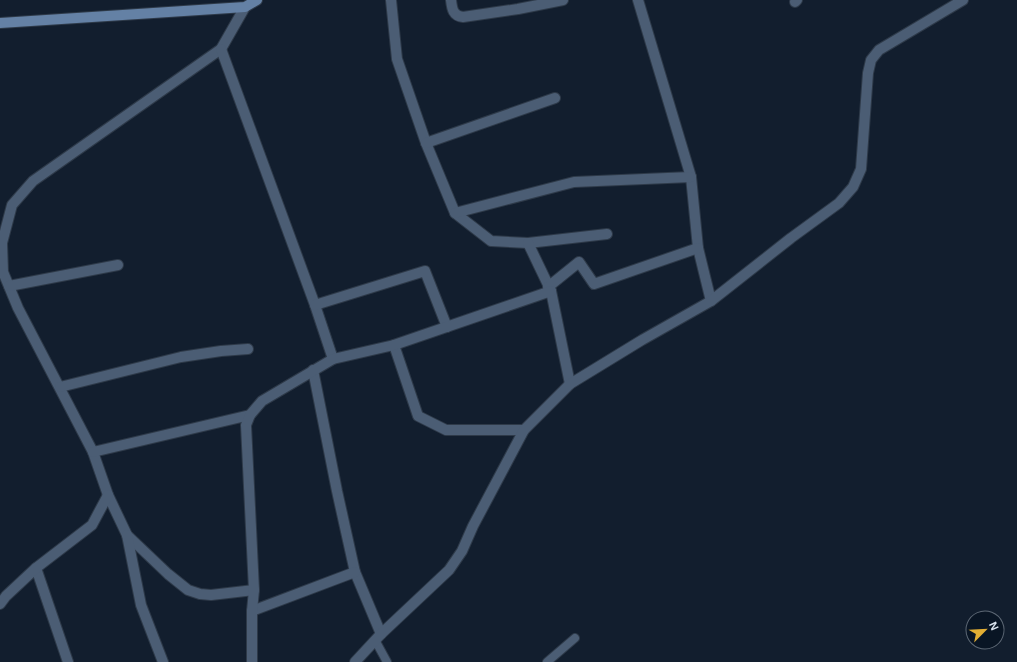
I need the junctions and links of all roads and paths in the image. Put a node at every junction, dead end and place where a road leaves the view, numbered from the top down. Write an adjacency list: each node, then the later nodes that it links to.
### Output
1 (257, 0): 8 (street)
2 (391, 0): 12 (street)
3 (450, 0): 7 (street)
4 (563, 0): 7 (street)
5 (638, 0): 13 (street)
6 (964, 0): 21 (street)
7 (517, 4)
8 (245, 7): 9 (street); 10 (street)
9 (0, 22)
10 (221, 48): 19 (street); 22 (street)
11 (555, 98): 12 (street)
12 (426, 143): 14 (street)
13 (691, 177): 14 (street); 17 (street)
14 (455, 213): 16 (street)
15 (607, 234): 16 (street)
16 (528, 243): 20 (street)
17 (698, 248): 20 (street); 21 (street)
18 (118, 265): 19 (street)
19 (9, 286): 29 (street)
20 (550, 289): 23 (street); 28 (street)
21 (711, 302): 28 (street)
22 (315, 305): 23 (street); 26 (street)
23 (447, 327): 24 (street)
24 (394, 345): 26 (street); 31 (street)
25 (248, 349): 29 (street)
26 (333, 359): 27 (street)
27 (313, 370): 30 (street); 36 (street)
28 (570, 384): 31 (street)
29 (60, 387): 32 (street)
30 (250, 415): 32 (street); 37 (street)
31 (524, 430): 40 (street)
32 (93, 452): 33 (street)
33 (108, 495): 34 (street); 35 (street)
34 (127, 535): 37 (street); 43 (street)
35 (36, 568): 38 (street); 42 (street)
36 (355, 572): 39 (street); 40 (street)
37 (254, 590): 39 (street)
38 (0, 604)
39 (252, 611): 44 (street)
40 (378, 637): 45 (street); 46 (lane)
41 (575, 638): 47 (lane)
42 (68, 662)
43 (163, 662)
44 (252, 662)
45 (355, 662)
46 (387, 662)
47 (547, 662)

